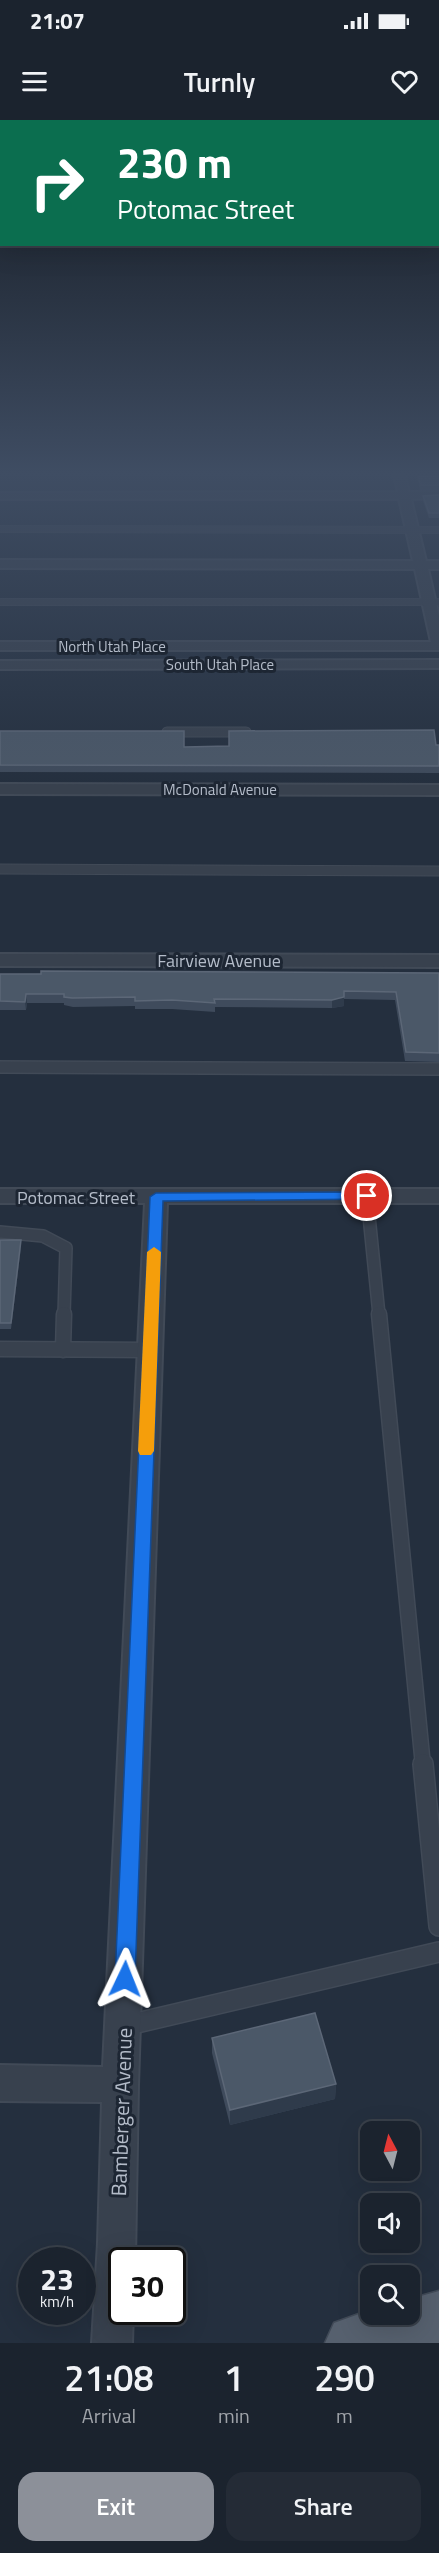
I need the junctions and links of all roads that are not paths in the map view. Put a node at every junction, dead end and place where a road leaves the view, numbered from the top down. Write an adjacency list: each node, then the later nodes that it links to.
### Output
1 (426, 580): 3 (street)
2 (0, 602): 3 (lane)
3 (434, 602): 5 (street)
4 (0, 645): 5 (street, North Utah Place)
5 (439, 646)
6 (439, 664): 7 (street, South Utah Place)
7 (0, 665)
8 (154, 732): 9 (lane)
9 (261, 732)
10 (0, 789): 11 (street, McDonald Avenue)
11 (439, 790)
12 (0, 869): 13 (lane)
13 (439, 871)
14 (0, 960): 15 (street, Fairview Avenue)
15 (439, 961)
16 (0, 1067): 17 (lane)
17 (439, 1070)
18 (0, 1196): 21 (street, Potomac Street)
19 (367, 1196): 20 (street, Potomac Street); 21 (street, Potomac Street); 26 (lane)
20 (439, 1196)
21 (156, 1197): 25 (street, Bamberger Avenue)
22 (0, 1232): 24 (lane)
23 (0, 1349): 24 (lane)
24 (63, 1350): 25 (lane)
25 (150, 1350): 28 (street, Bamberger Avenue)
26 (439, 1926)
27 (439, 1952): 28 (lane)
28 (123, 2026): 30 (street, Bamberger Avenue)
29 (0, 2083): 30 (street)
30 (120, 2085): 32 (street, Bamberger Avenue)
31 (439, 2319): 33 (main road)
32 (112, 2343)
33 (354, 2343)

